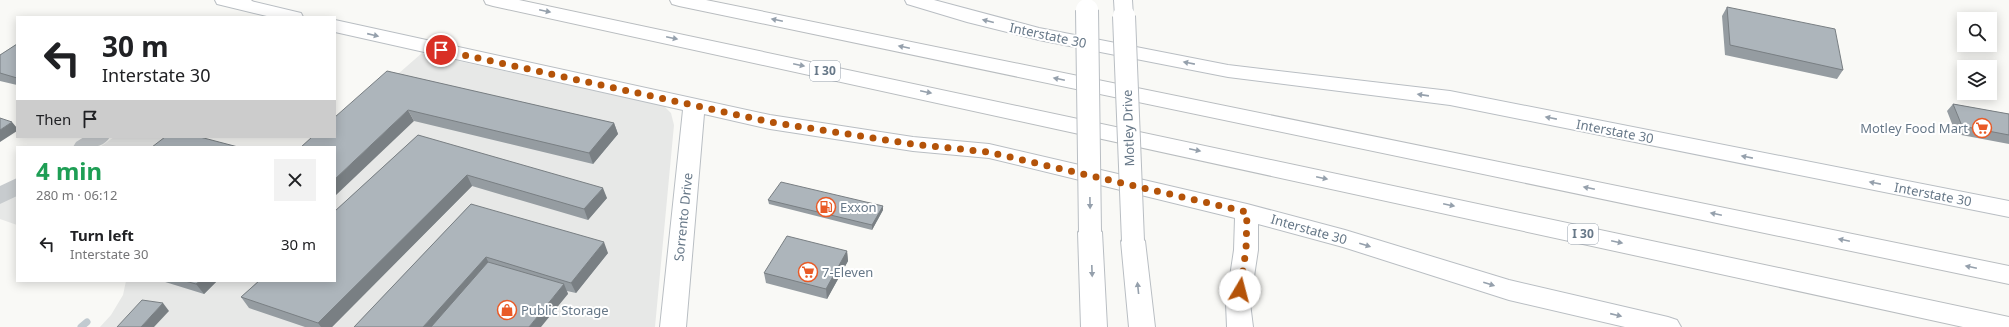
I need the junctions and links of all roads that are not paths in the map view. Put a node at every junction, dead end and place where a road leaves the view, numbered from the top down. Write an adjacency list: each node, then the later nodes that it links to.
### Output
1 (224, 0): 5 (main road)
2 (493, 0): 24 (main road, I 30, one-way to 24)
3 (680, 0): 18 (main road, one-way to 3)
4 (914, 0): 16 (main road, Interstate 30, one-way to 4)
5 (241, 3): 8 (main road)
6 (1087, 5): 20 (main road, one-way to 20, bridge)
7 (1124, 8): 21 (main road, Motley Drive, one-way to 7, bridge)
8 (269, 15): 9 (main road)
9 (282, 16)
10 (336, 26): 11 (main road, Interstate 30, one-way to 11)
11 (694, 106): 17 (main road, Interstate 30); 19 (main road, Sorrento Drive)
12 (98, 138): 13 (street)
13 (86, 146)
14 (16, 187): 15 (street)
15 (0, 196)
16 (2009, 209)
17 (1247, 212): 22 (main road); 23 (main road, Interstate 30, one-way to 23)
18 (2009, 275)
19 (673, 327)
20 (1094, 327)
21 (1142, 327)
22 (1240, 327)
23 (1668, 327)
24 (2009, 327)

